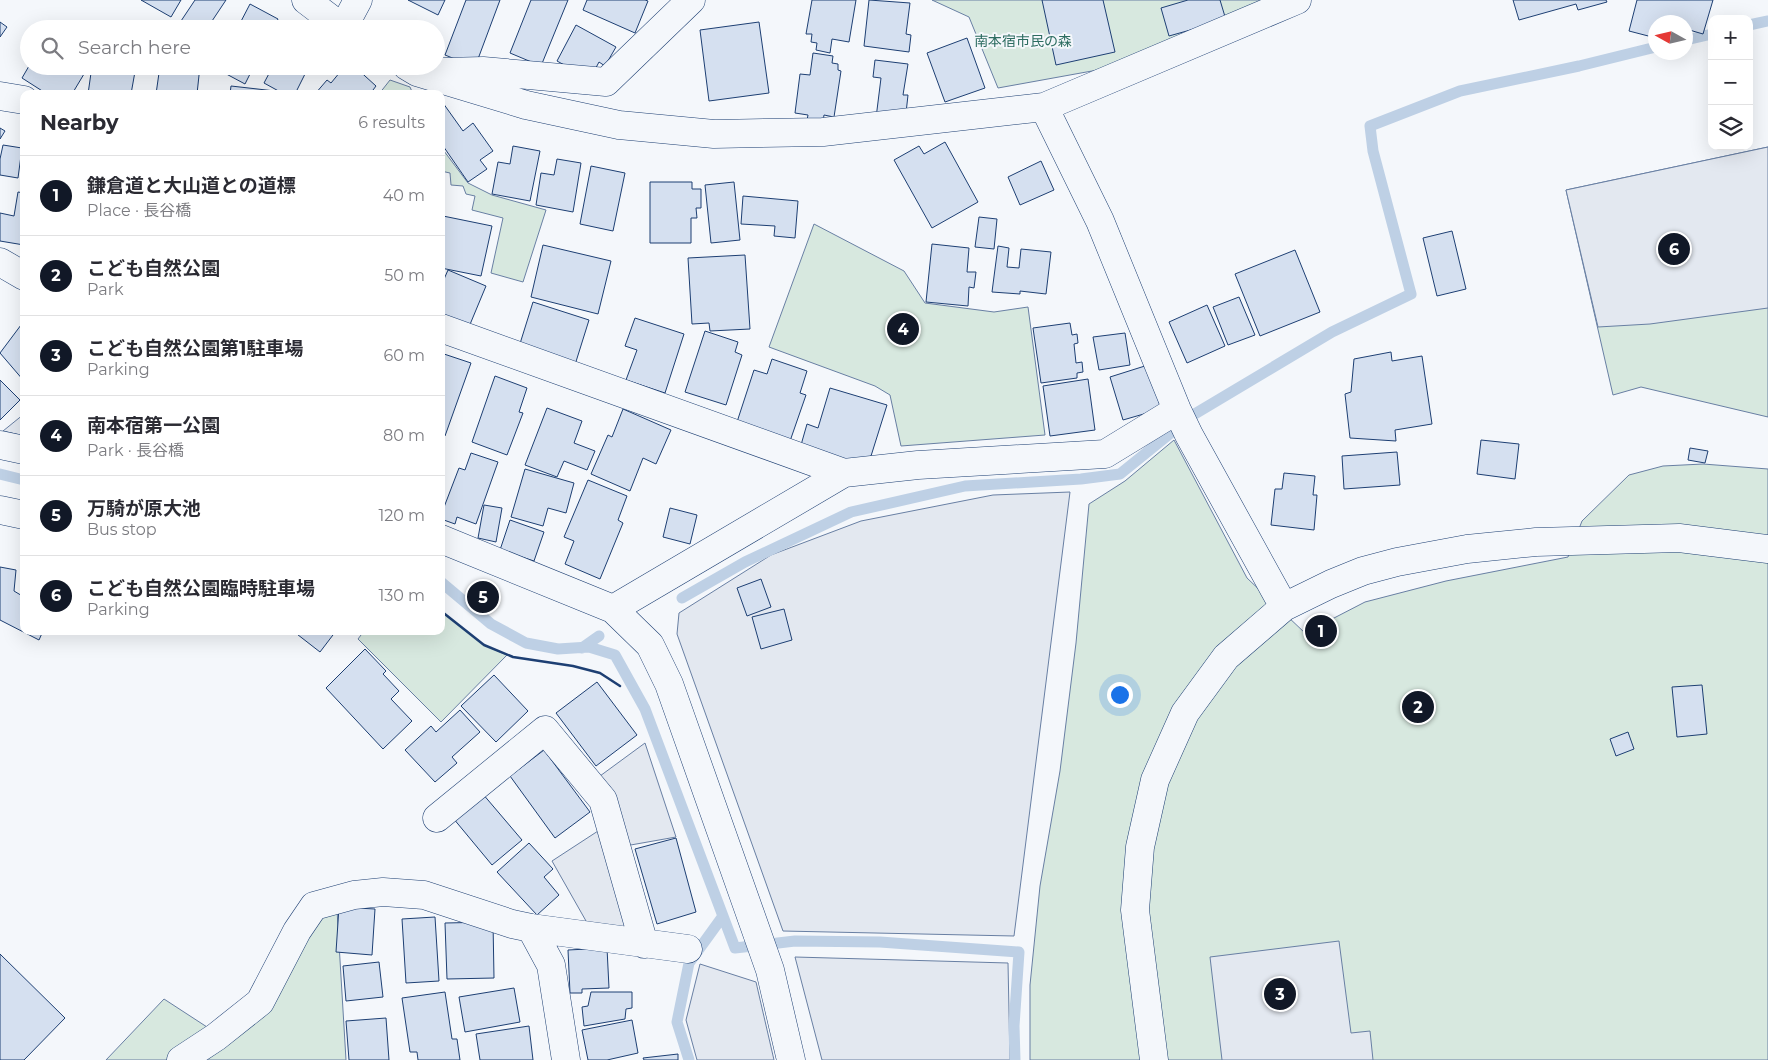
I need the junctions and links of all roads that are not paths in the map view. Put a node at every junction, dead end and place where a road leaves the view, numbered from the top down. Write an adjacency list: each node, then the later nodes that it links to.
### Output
1 (306, 0): 5 (street)
2 (358, 0): 6 (street)
3 (691, 0): 7 (street)
4 (1297, 0): 11 (street)
5 (332, 20)
6 (347, 20)
7 (445, 70)
8 (431, 75): 11 (street)
9 (0, 96): 10 (street)
10 (20, 99)
11 (1044, 107): 15 (street)
12 (0, 262): 13 (street)
13 (20, 274)
14 (445, 329): 18 (street)
15 (1177, 410): 18 (street); 23 (street)
16 (0, 445): 17 (street)
17 (20, 449)
18 (844, 473): 24 (street)
19 (0, 510): 20 (street)
20 (20, 514)
21 (445, 541): 24 (street)
22 (1768, 549): 23 (street)
23 (1284, 608): 32 (street)
24 (612, 609): 31 (street)
25 (437, 818): 27 (street)
26 (531, 928): 27 (street); 29 (street); 30 (street)
27 (644, 944): 28 (street)
28 (688, 949)
29 (181, 1060)
30 (566, 1060)
31 (791, 1060)
32 (1154, 1060)

